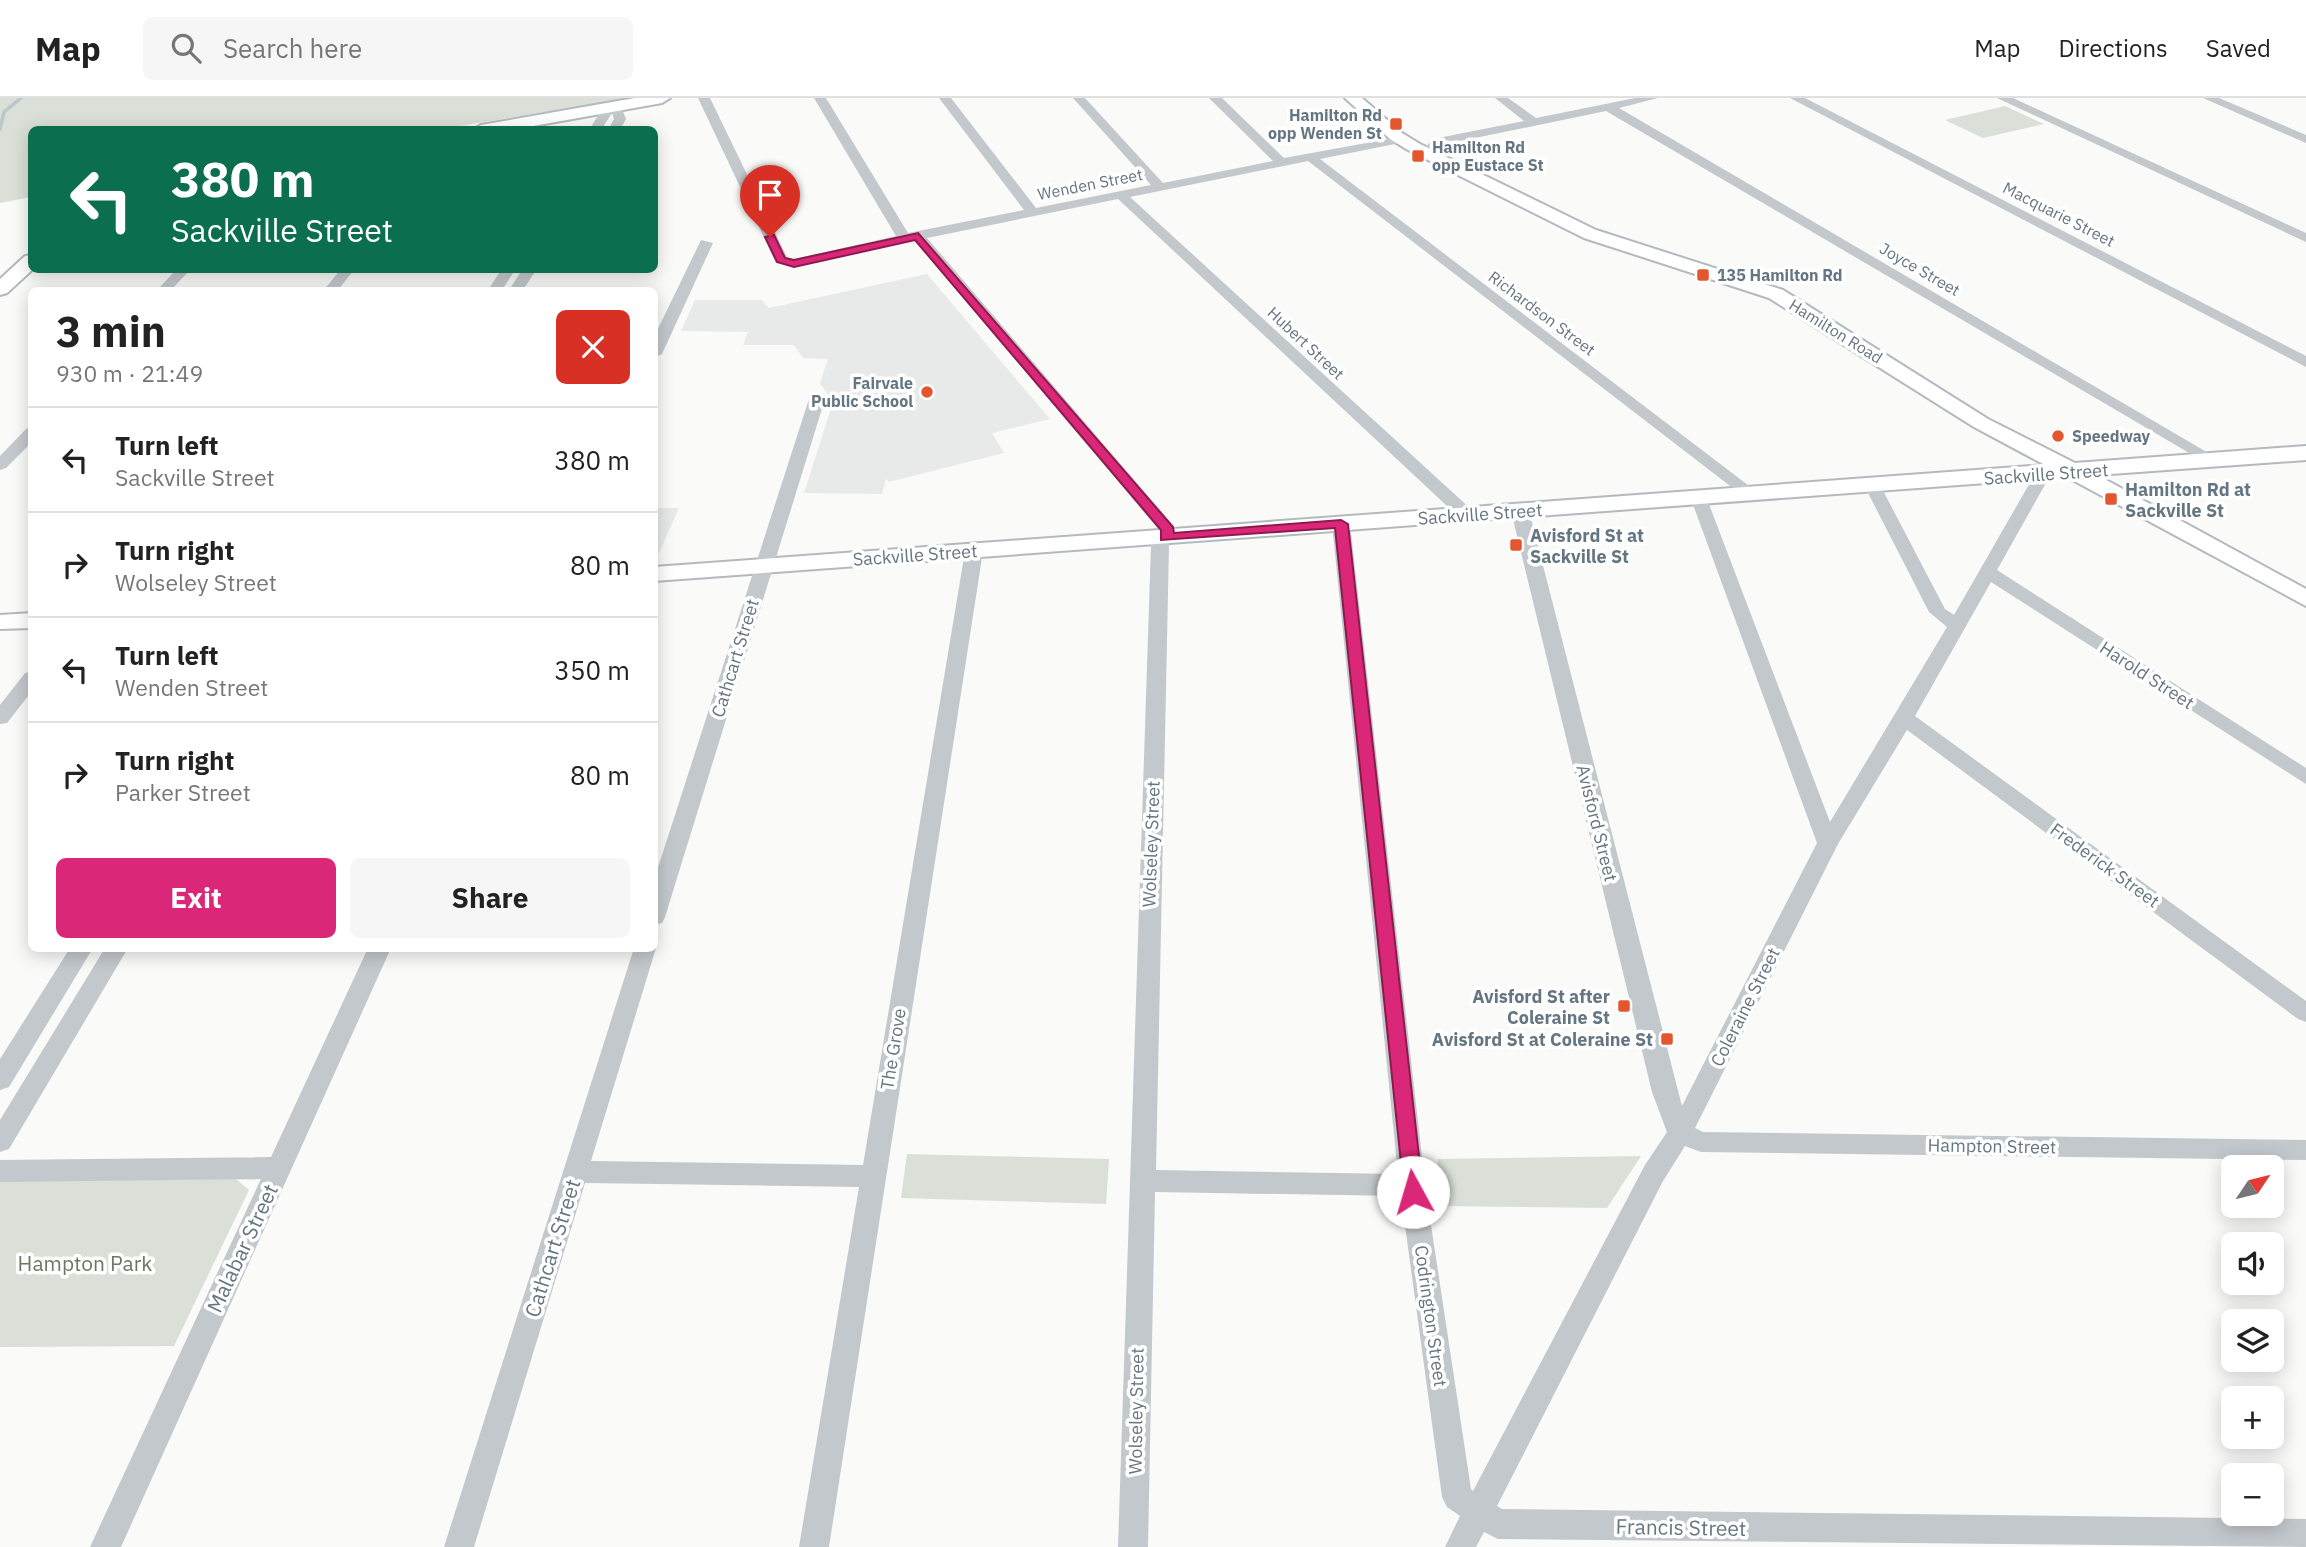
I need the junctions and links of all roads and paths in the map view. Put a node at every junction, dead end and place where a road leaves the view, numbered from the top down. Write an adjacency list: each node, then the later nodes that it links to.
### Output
1 (662, 98): 14 (main road)
2 (704, 98): 28 (street, Wenden Street)
3 (820, 98): 28 (street)
4 (945, 98): 27 (street)
5 (1079, 98): 25 (street)
6 (1214, 98): 24 (street)
7 (1353, 98): 21 (main road, Hamilton Road)
8 (1501, 98): 16 (street)
9 (1652, 98): 13 (street)
10 (1796, 98): 38 (street, Macquarie Street)
11 (2003, 98): 29 (street)
12 (2209, 98): 20 (street)
13 (1632, 100): 15 (street)
14 (609, 107): 17 (main road); 18 (street); 19 (street)
15 (1608, 107): 16 (street); 43 (street, Joyce Street)
16 (1533, 122): 22 (street)
17 (503, 126)
18 (597, 126)
19 (616, 126)
20 (2306, 139)
21 (1402, 140): 22 (main road, Hamilton Road); 23 (street, Wenden Street)
22 (1431, 148): 40 (main road, Hamilton Road)
23 (1311, 158): 24 (street, Wenden Street); 49 (street, Richardson Street)
24 (1283, 164): 25 (street, Wenden Street)
25 (1161, 188): 26 (street, Wenden Street)
26 (1122, 196): 27 (street, Wenden Street); 52 (street, Hubert Street)
27 (1033, 213): 28 (street, Wenden Street)
28 (911, 237): 54 (street)
29 (2306, 238)
30 (705, 243): 37 (street)
31 (28, 264): 36 (main road)
32 (180, 273): 34 (street)
33 (345, 273): 35 (street)
34 (167, 287)
35 (333, 287)
36 (0, 289)
37 (658, 345)
38 (2306, 362)
39 (817, 399): 56 (street, Cathcart Street)
40 (1981, 423): 45 (main road, Hamilton Road); 46 (main road)
41 (28, 436): 44 (street)
42 (2306, 453): 43 (main road, Sackville Street)
43 (2214, 461): 45 (main road, Sackville Street)
44 (0, 465)
45 (2075, 472): 47 (main road, Sackville Street); 59 (main road, Hamilton Road)
46 (2010, 476): 47 (main road, Sackville Street); 48 (main road, Sackville Street)
47 (2038, 484): 57 (street, Coleraine Street)
48 (1872, 487): 49 (main road, Sackville Street); 62 (street)
49 (1753, 495): 50 (main road, Sackville Street)
50 (1699, 499): 51 (main road, Sackville Street); 67 (street)
51 (1520, 511): 52 (main road, Sackville Street); 75 (street, Avisford Street)
52 (1467, 515): 53 (main road, Sackville Street)
53 (1341, 524): 54 (main road, Sackville Street); 83 (street, Codrington Street)
54 (1166, 537): 55 (main road, Sackville Street); 82 (street, Wolseley Street)
55 (974, 551): 56 (main road, Sackville Street); 81 (street, The Grove)
56 (762, 566): 58 (main road, Sackville Street); 68 (street, Cathcart Street)
57 (1988, 572): 62 (street, Coleraine Street); 66 (street, Harold Street)
58 (658, 574)
59 (2306, 599)
60 (28, 620): 61 (main road)
61 (0, 622)
62 (1957, 626): 65 (street, Coleraine Street)
63 (28, 682): 64 (street)
64 (0, 718)
65 (1904, 718): 67 (street, Coleraine Street); 73 (street, Frederick Street)
66 (2306, 777)
67 (1828, 842): 75 (street, Coleraine Street)
68 (658, 904)
69 (80, 952): 74 (street)
70 (115, 952): 76 (street)
71 (378, 952): 78 (street, Malabar Street)
72 (644, 952): 80 (street, Cathcart Street)
73 (2306, 1013)
74 (0, 1080)
75 (1680, 1133): 77 (street, Hampton Street); 84 (street, Coleraine Street)
76 (0, 1142)
77 (2306, 1150)
78 (279, 1168): 79 (street); 87 (street, Malabar Street)
79 (0, 1171)
80 (575, 1172): 81 (street); 88 (street, Cathcart Street)
81 (873, 1175): 89 (street, The Grove)
82 (1142, 1181): 83 (street); 90 (street, Wolseley Street)
83 (1413, 1185): 84 (street, Codrington Street)
84 (1479, 1513): 86 (street, Francis Street); 91 (street, Coleraine Street)
85 (2306, 1534): 86 (street, Francis Street)
86 (2123, 1541)
87 (105, 1547)
88 (459, 1547)
89 (814, 1547)
90 (1133, 1547)
91 (1460, 1547)

